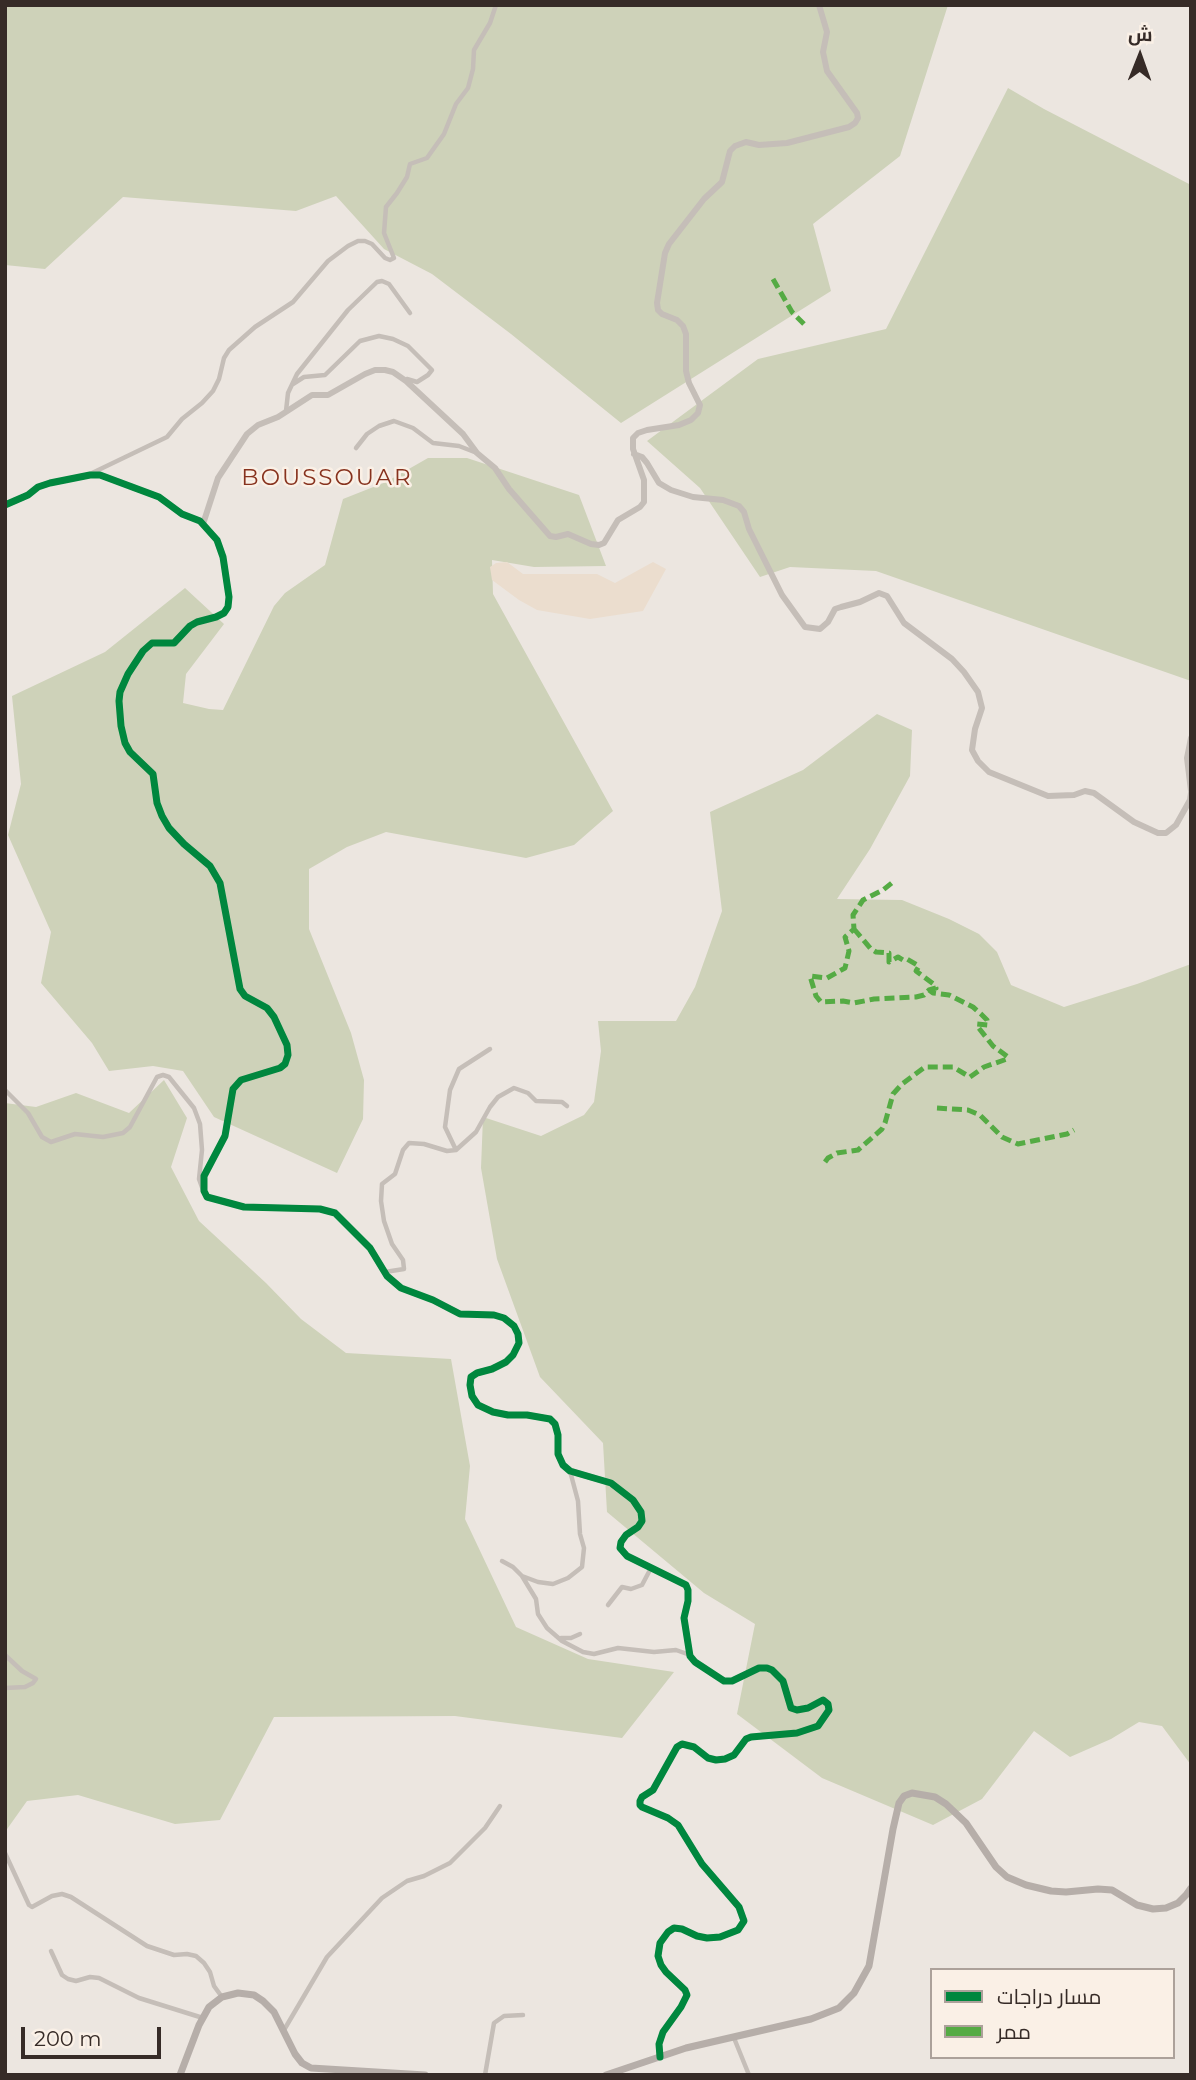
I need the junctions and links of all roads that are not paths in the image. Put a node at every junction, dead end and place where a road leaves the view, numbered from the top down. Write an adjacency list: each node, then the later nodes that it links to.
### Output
1 (496, 5): 10 (street)
2 (819, 5): 9 (street)
3 (410, 313): 5 (street)
4 (401, 377): 5 (street); 6 (street); 8 (street)
5 (292, 384): 6 (street)
6 (285, 412): 12 (street)
7 (356, 448): 8 (street)
8 (477, 453): 9 (street)
9 (634, 454): 14 (street)
10 (90, 475): 11 (street); 12 (street)
11 (5, 505)
12 (203, 524): 19 (street)
13 (1191, 738): 14 (street)
14 (1191, 792)
15 (490, 1049): 18 (street)
16 (5, 1090): 19 (street)
17 (567, 1106): 18 (street)
18 (456, 1150): 20 (street)
19 (204, 1191): 20 (street)
20 (385, 1272): 21 (street)
21 (570, 1471): 23 (street); 24 (street)
22 (502, 1561): 24 (street)
23 (650, 1568): 25 (street); 29 (street)
24 (522, 1576): 27 (street)
25 (608, 1605)
26 (580, 1634): 27 (street)
27 (557, 1637): 29 (street)
28 (5, 1655): 30 (street)
29 (690, 1656): 40 (street)
30 (5, 1688)
31 (500, 1806): 38 (street)
32 (5, 1853): 35 (street)
33 (1191, 1888): 39 (main road)
34 (51, 1951): 37 (street)
35 (222, 1997): 37 (main road); 38 (main road)
36 (523, 2015): 44 (street)
37 (203, 2018): 42 (main road)
38 (284, 2030): 41 (main road)
39 (734, 2037): 40 (main road); 46 (street)
40 (660, 2057): 45 (main road)
41 (396, 2074): 43 (main road)
42 (180, 2075)
43 (425, 2075)
44 (485, 2075)
45 (606, 2075)
46 (749, 2075)

